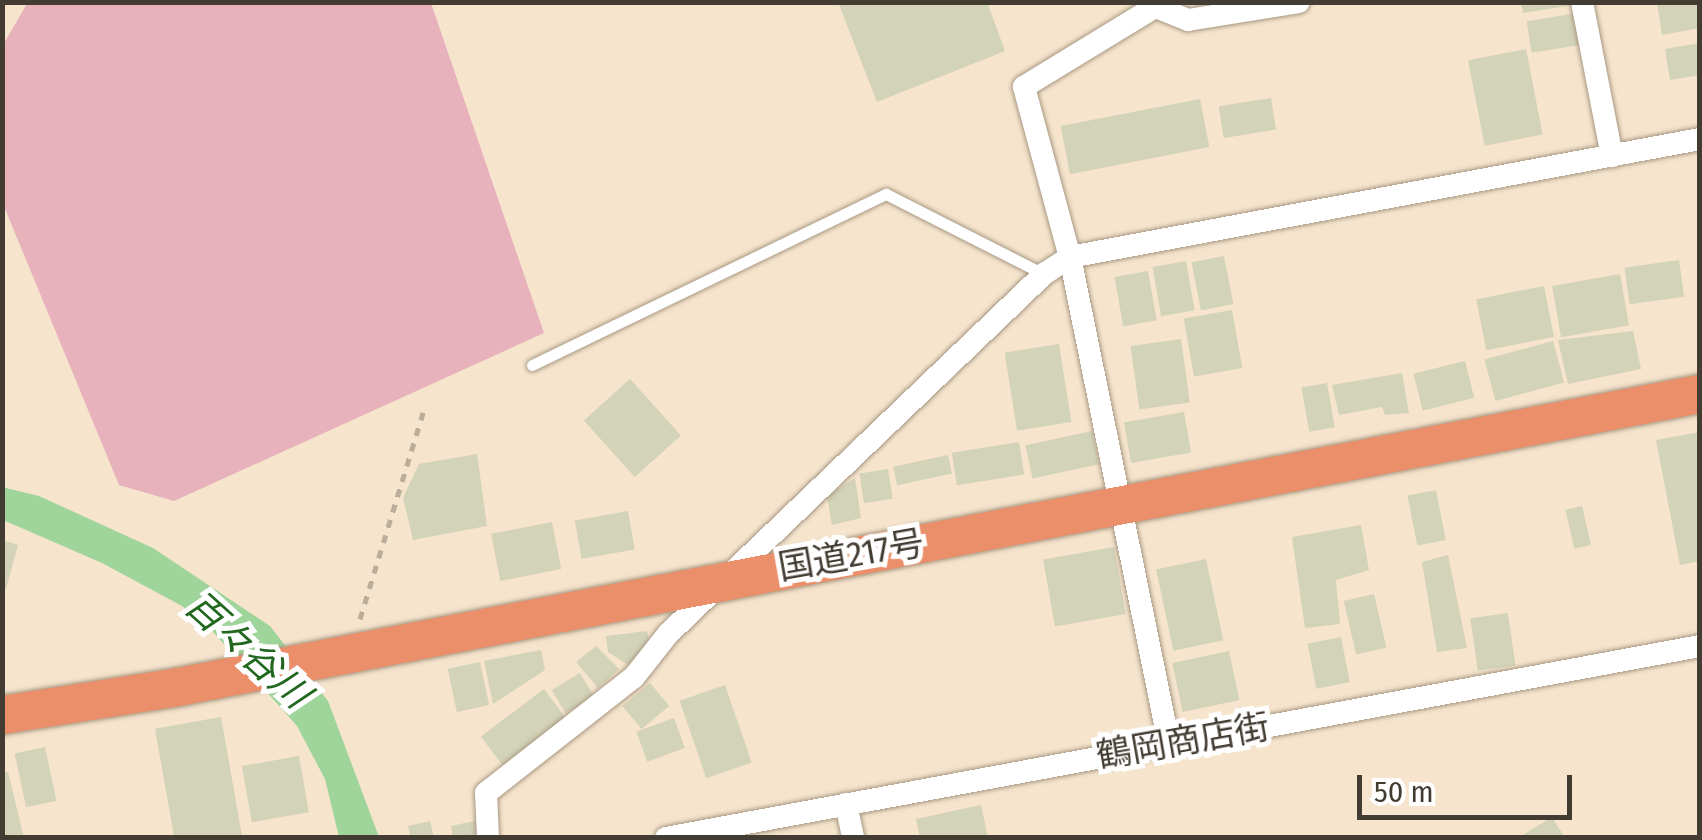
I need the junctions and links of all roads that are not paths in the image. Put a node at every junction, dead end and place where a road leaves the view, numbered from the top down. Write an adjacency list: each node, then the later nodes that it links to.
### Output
1 (1299, 2): 3 (street)
2 (1582, 2): 5 (street)
3 (1159, 4): 6 (street)
4 (1700, 139): 5 (street)
5 (1612, 156): 6 (street)
6 (1070, 257): 7 (street); 10 (street)
7 (1044, 274): 8 (lane); 11 (street)
8 (532, 364)
9 (1700, 394): 10 (highway, 国道217号)
10 (1123, 506): 11 (highway, 国道217号); 14 (street)
11 (729, 578): 13 (highway, 国道217号); 16 (street)
12 (1700, 646): 14 (street, 鶴岡商店街)
13 (2, 715)
14 (1169, 743): 15 (street, 鶴岡商店街)
15 (846, 804): 17 (street, 鶴岡商店街); 18 (street)
16 (488, 838)
17 (666, 838)
18 (854, 838)

